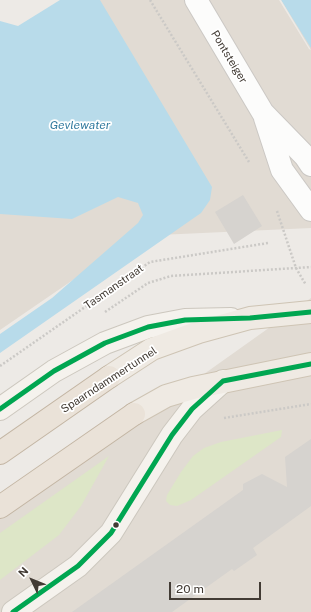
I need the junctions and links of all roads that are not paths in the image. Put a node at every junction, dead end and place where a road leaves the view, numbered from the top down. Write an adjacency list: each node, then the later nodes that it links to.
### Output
1 (196, 0): 2 (street, Pontsteiger)
2 (263, 113): 3 (street, Pontsteiger); 4 (street, Pontsteiger)
3 (311, 165)
4 (311, 210)
5 (311, 312): 6 (main road)
6 (250, 318): 8 (main road, Spaarndammertunnel); 10 (street)
7 (311, 364): 9 (main road)
8 (109, 377): 12 (highway, Spaarndammertunnel)
9 (223, 381): 11 (main road); 14 (street)
10 (0, 409)
11 (134, 414): 13 (highway)
12 (0, 453)
13 (0, 507)
14 (13, 612)

